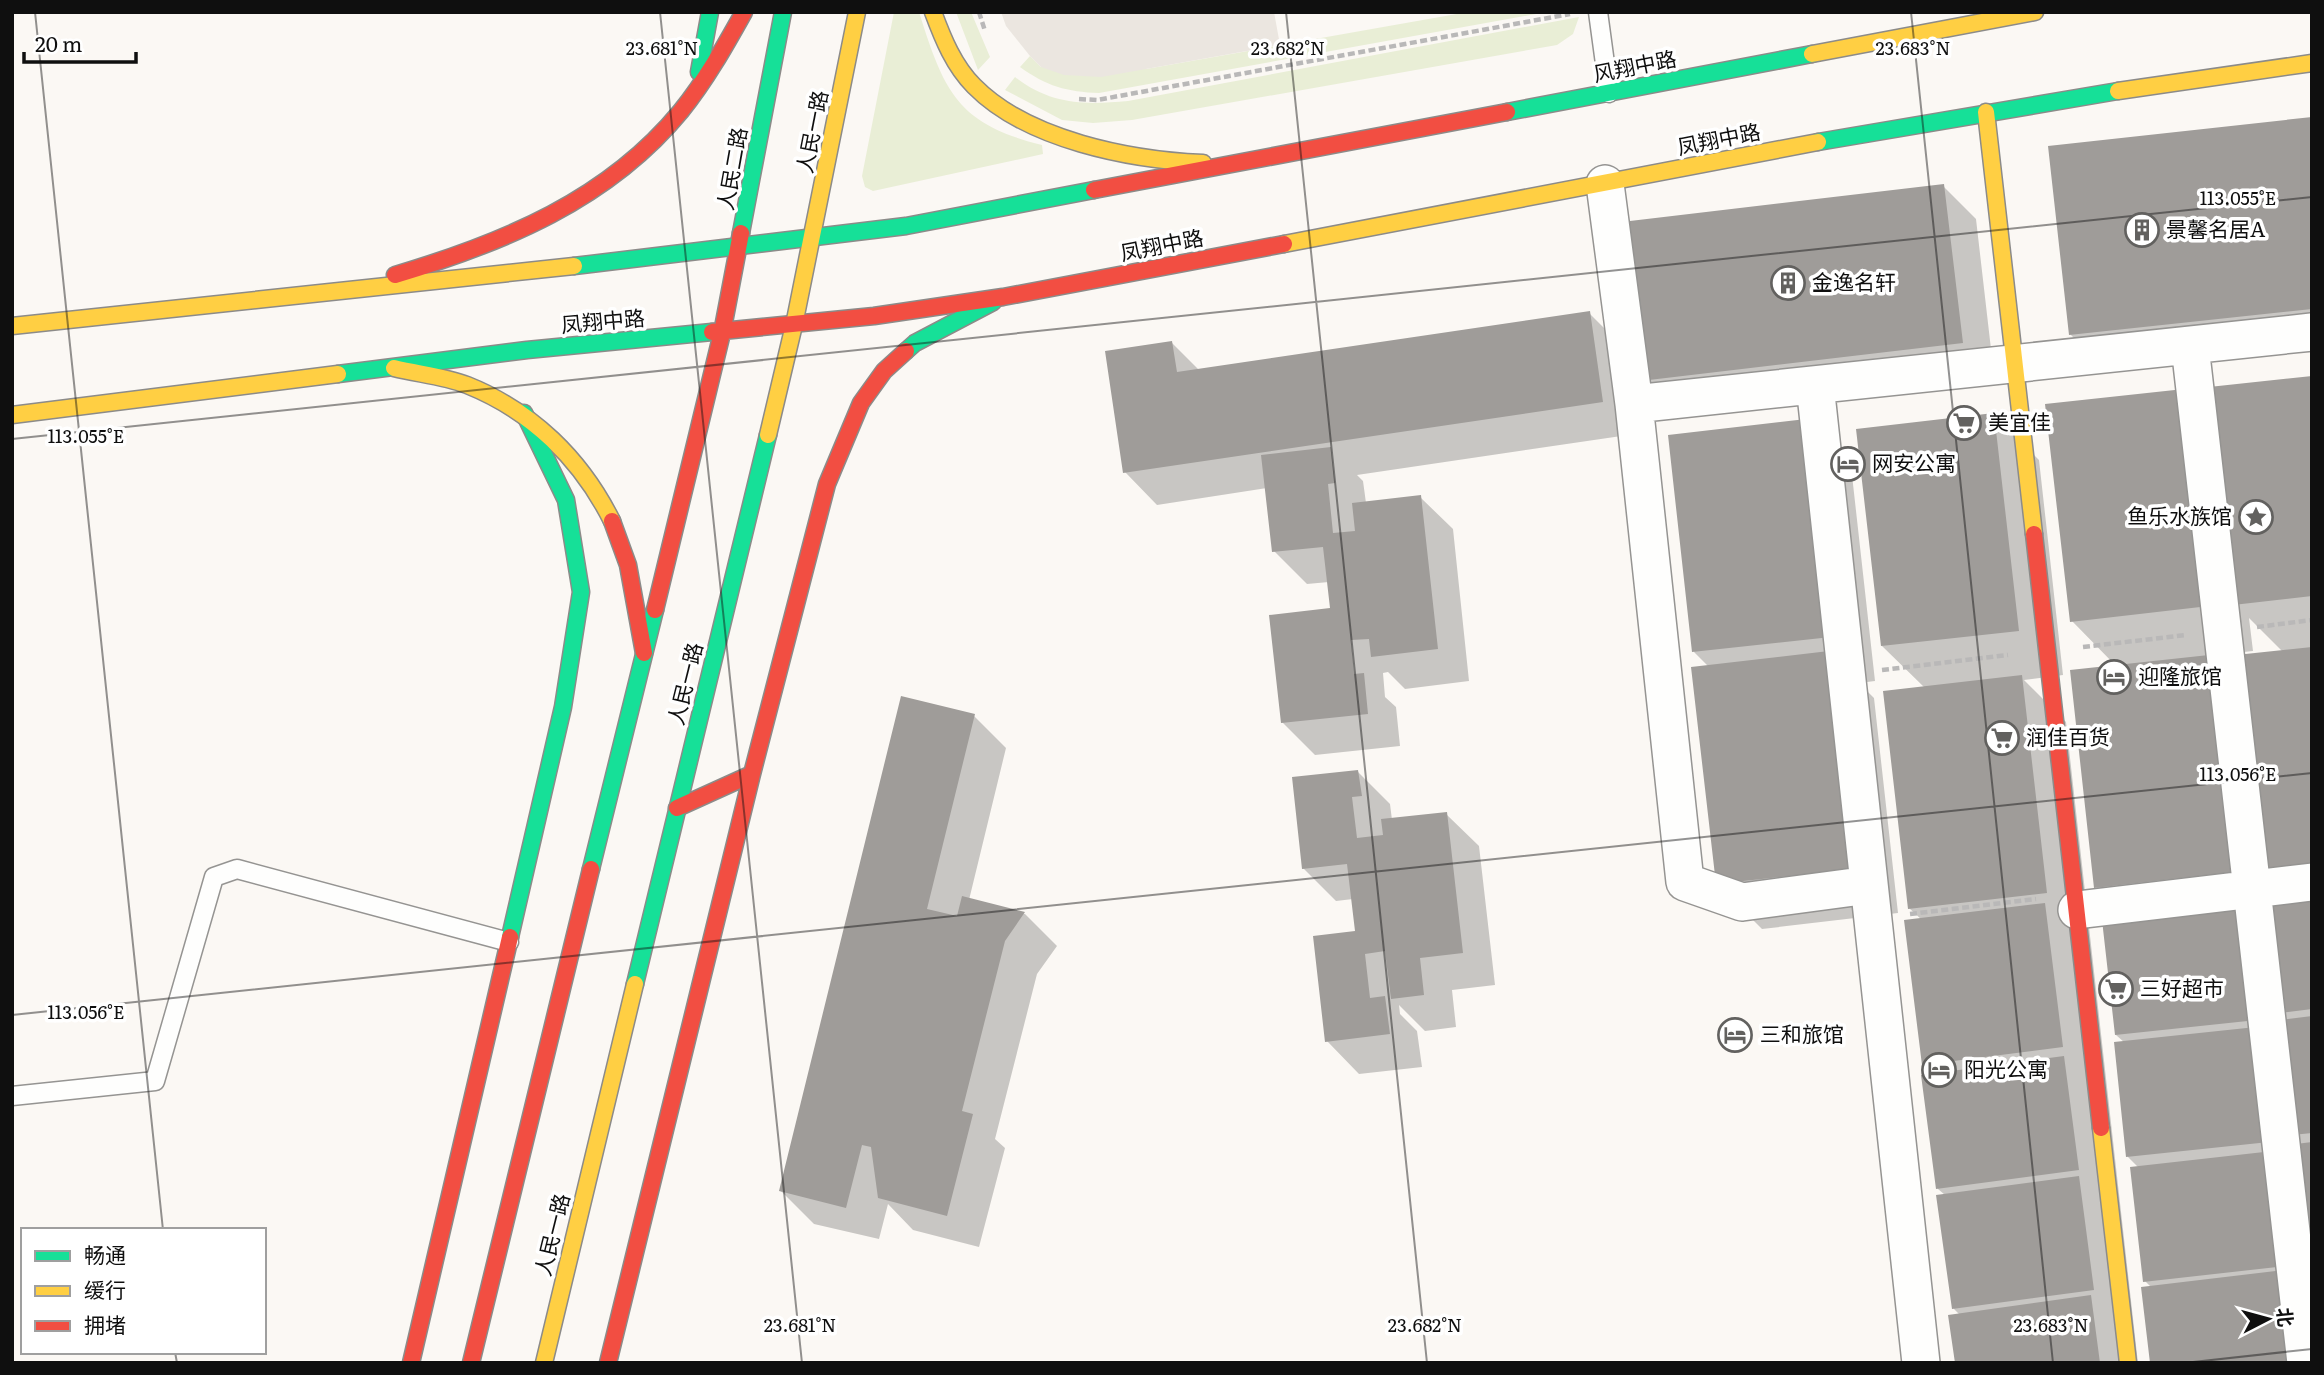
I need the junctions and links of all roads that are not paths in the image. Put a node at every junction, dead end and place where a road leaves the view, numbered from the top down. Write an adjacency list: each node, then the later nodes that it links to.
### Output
1 (710, 12): 9 (main road)
2 (744, 12): 9 (main road)
3 (783, 12): 15 (main road, 人民二路)
4 (857, 12): 14 (main road, 人民一路)
5 (933, 12): 12 (main road)
6 (1598, 12): 10 (lane)
7 (2035, 12): 10 (main road, 风翔中路)
8 (2312, 62): 11 (main road, 凤翔中路)
9 (695, 93): 16 (main road)
10 (1609, 93): 12 (main road, 风翔中路)
11 (1986, 112): 13 (main road, 凤翔中路); 23 (main road)
12 (1244, 163): 14 (main road)
13 (1605, 184): 17 (main road, 凤翔中路); 26 (street)
14 (814, 239): 15 (main road); 18 (main road, 人民一路)
15 (740, 248): 16 (main road); 21 (main road, 人民二路)
16 (343, 288): 19 (main road)
17 (1003, 297): 18 (main road, 凤翔中路); 30 (main road)
18 (794, 325): 21 (main road, 凤翔中路); 31 (main road, 人民一路)
19 (12, 326)
20 (2312, 332): 22 (street)
21 (722, 333): 24 (main road, 凤翔中路); 29 (main road)
22 (2190, 345): 23 (street); 33 (street)
23 (2015, 364): 25 (street); 35 (main road)
24 (392, 368): 27 (main road); 28 (main road, 凤翔中路)
25 (1815, 385): 26 (street); 34 (street)
26 (1634, 404): 34 (street)
27 (524, 413): 29 (main road); 36 (main road)
28 (12, 415)
29 (644, 653): 39 (main road)
30 (752, 774): 31 (main road); 41 (main road)
31 (677, 808): 40 (main road, 人民一路)
32 (2312, 882): 33 (street)
33 (2253, 889): 35 (street); 44 (street)
34 (1871, 902): 42 (street)
35 (2076, 902): 43 (main road)
36 (509, 942): 37 (lane); 38 (main road)
37 (12, 1096)
38 (411, 1363)
39 (471, 1363)
40 (544, 1363)
41 (608, 1363)
42 (1921, 1363)
43 (2129, 1363)
44 (2306, 1363)

